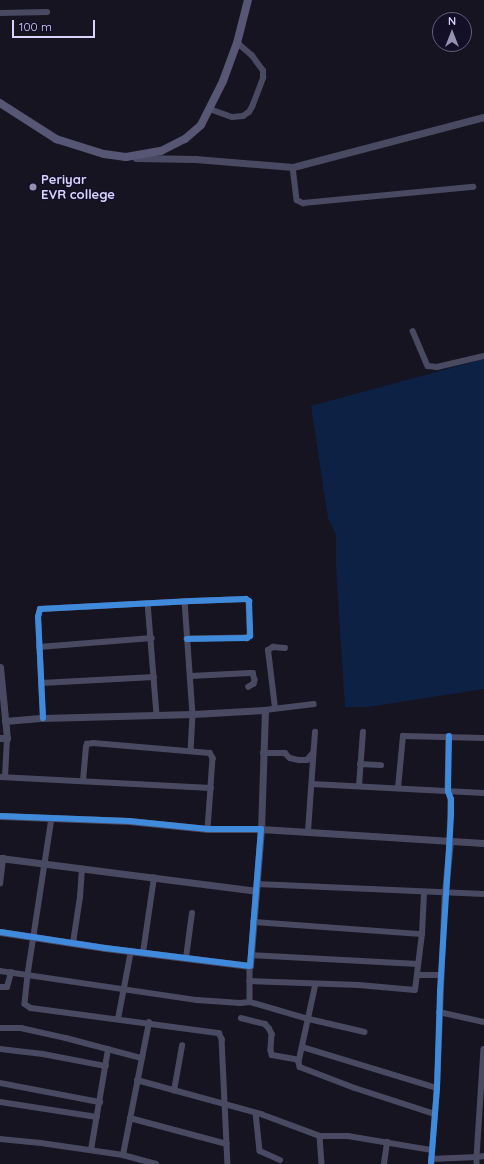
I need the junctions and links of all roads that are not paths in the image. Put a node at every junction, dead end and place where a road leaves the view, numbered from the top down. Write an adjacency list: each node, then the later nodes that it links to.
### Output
1 (248, 0): 4 (main road)
2 (47, 12): 3 (street)
3 (0, 13)
4 (237, 43): 6 (main road); 6 (street)
5 (0, 103): 8 (main road)
6 (210, 109): 8 (main road)
7 (484, 117): 9 (street)
8 (126, 157): 9 (street)
9 (293, 167): 10 (street)
10 (473, 188)
11 (413, 332): 12 (street)
12 (484, 356)
13 (185, 601): 14 (street); 16 (street); 16 (street)
14 (148, 603): 15 (street); 17 (street)
15 (152, 638): 17 (street); 21 (street)
16 (187, 639): 20 (street)
17 (39, 647): 22 (street)
18 (285, 648): 25 (street)
19 (0, 667): 30 (street)
20 (191, 676): 23 (street); 27 (street)
21 (154, 677): 22 (street); 28 (street)
22 (41, 683): 29 (street)
23 (249, 687)
24 (314, 704): 25 (street)
25 (275, 708): 26 (street)
26 (265, 710): 27 (street); 37 (street)
27 (193, 714): 28 (street); 36 (street)
28 (157, 715): 29 (street)
29 (43, 718): 30 (street)
30 (5, 721): 34 (street)
31 (315, 732): 38 (street)
32 (363, 732): 39 (street)
33 (450, 736): 35 (street); 46 (street); 47 (street)
34 (3, 738): 41 (street)
35 (484, 738)
36 (191, 750): 42 (street); 45 (street)
37 (263, 753): 38 (street); 52 (street)
38 (313, 754): 43 (street)
39 (360, 764): 40 (street); 44 (street)
40 (381, 765)
41 (2, 777): 42 (street)
42 (83, 781): 45 (street)
43 (312, 784): 44 (street); 53 (street)
44 (358, 786): 46 (street)
45 (211, 788): 51 (street)
46 (398, 788): 47 (street)
47 (448, 791): 48 (street); 54 (street)
48 (484, 793)
49 (0, 816): 50 (street)
50 (52, 818): 51 (street); 57 (street)
51 (208, 829): 52 (street)
52 (261, 829): 53 (street); 61 (street)
53 (308, 832): 54 (street)
54 (450, 841): 55 (street); 62 (street)
55 (484, 843)
56 (2, 858): 57 (street); 60 (street)
57 (45, 864): 58 (street); 69 (street)
58 (82, 869): 59 (street); 70 (street)
59 (154, 878): 61 (street); 72 (street)
60 (0, 884)
61 (256, 888): 62 (street); 66 (street)
62 (445, 892): 64 (street); 81 (street)
63 (424, 893): 68 (street)
64 (484, 894)
65 (192, 914): 74 (street)
66 (253, 922): 68 (street); 73 (street)
67 (0, 932): 69 (street)
68 (422, 934): 75 (street)
69 (34, 937): 70 (street); 79 (street)
70 (73, 943): 71 (street)
71 (131, 951): 72 (street); 85 (street)
72 (143, 953): 74 (street)
73 (251, 955): 75 (street); 76 (street)
74 (186, 958): 76 (street)
75 (418, 964): 80 (street)
76 (250, 966): 82 (street)
77 (0, 971): 78 (street)
78 (11, 973): 79 (street); 84 (street)
79 (28, 975): 85 (street); 89 (street)
80 (417, 975): 81 (street); 83 (street)
81 (441, 976): 87 (street)
82 (250, 981): 83 (street); 86 (street)
83 (316, 984): 90 (street)
84 (0, 987)
85 (125, 989): 86 (street); 89 (street)
86 (250, 1002): 90 (street)
87 (439, 1012): 91 (street); 105 (street)
88 (241, 1018): 101 (street)
89 (118, 1019): 92 (street)
90 (309, 1020): 94 (street); 96 (street)
91 (484, 1022)
92 (149, 1023): 100 (street); 109 (street)
93 (0, 1028): 98 (street)
94 (365, 1032)
95 (182, 1046): 106 (street)
96 (302, 1047): 101 (street); 105 (street)
97 (0, 1049): 102 (street)
98 (108, 1049): 100 (street); 102 (street)
99 (484, 1049): 122 (street)
100 (141, 1058): 103 (street)
101 (299, 1060): 111 (street)
102 (106, 1066): 108 (street)
103 (137, 1080): 106 (street); 113 (street)
104 (0, 1083): 108 (street)
105 (437, 1088): 111 (street)
106 (174, 1091): 109 (street)
107 (0, 1102): 112 (street)
108 (100, 1102): 112 (street)
109 (224, 1105): 110 (street); 117 (street)
110 (256, 1113): 114 (street); 123 (street)
111 (435, 1114): 119 (street)
112 (97, 1117): 118 (street)
113 (130, 1118): 117 (street); 120 (street)
114 (320, 1136): 116 (street); 127 (street)
115 (0, 1139): 118 (street)
116 (387, 1142): 119 (street); 128 (street)
117 (227, 1144): 126 (street)
118 (91, 1150): 120 (street)
119 (432, 1150): 124 (street)
120 (123, 1155): 125 (street)
121 (484, 1156): 122 (street)
122 (477, 1157): 124 (street); 129 (street)
123 (280, 1160)
124 (431, 1162)
125 (156, 1164)
126 (228, 1164)
127 (322, 1164)
128 (384, 1164)
129 (477, 1164)

